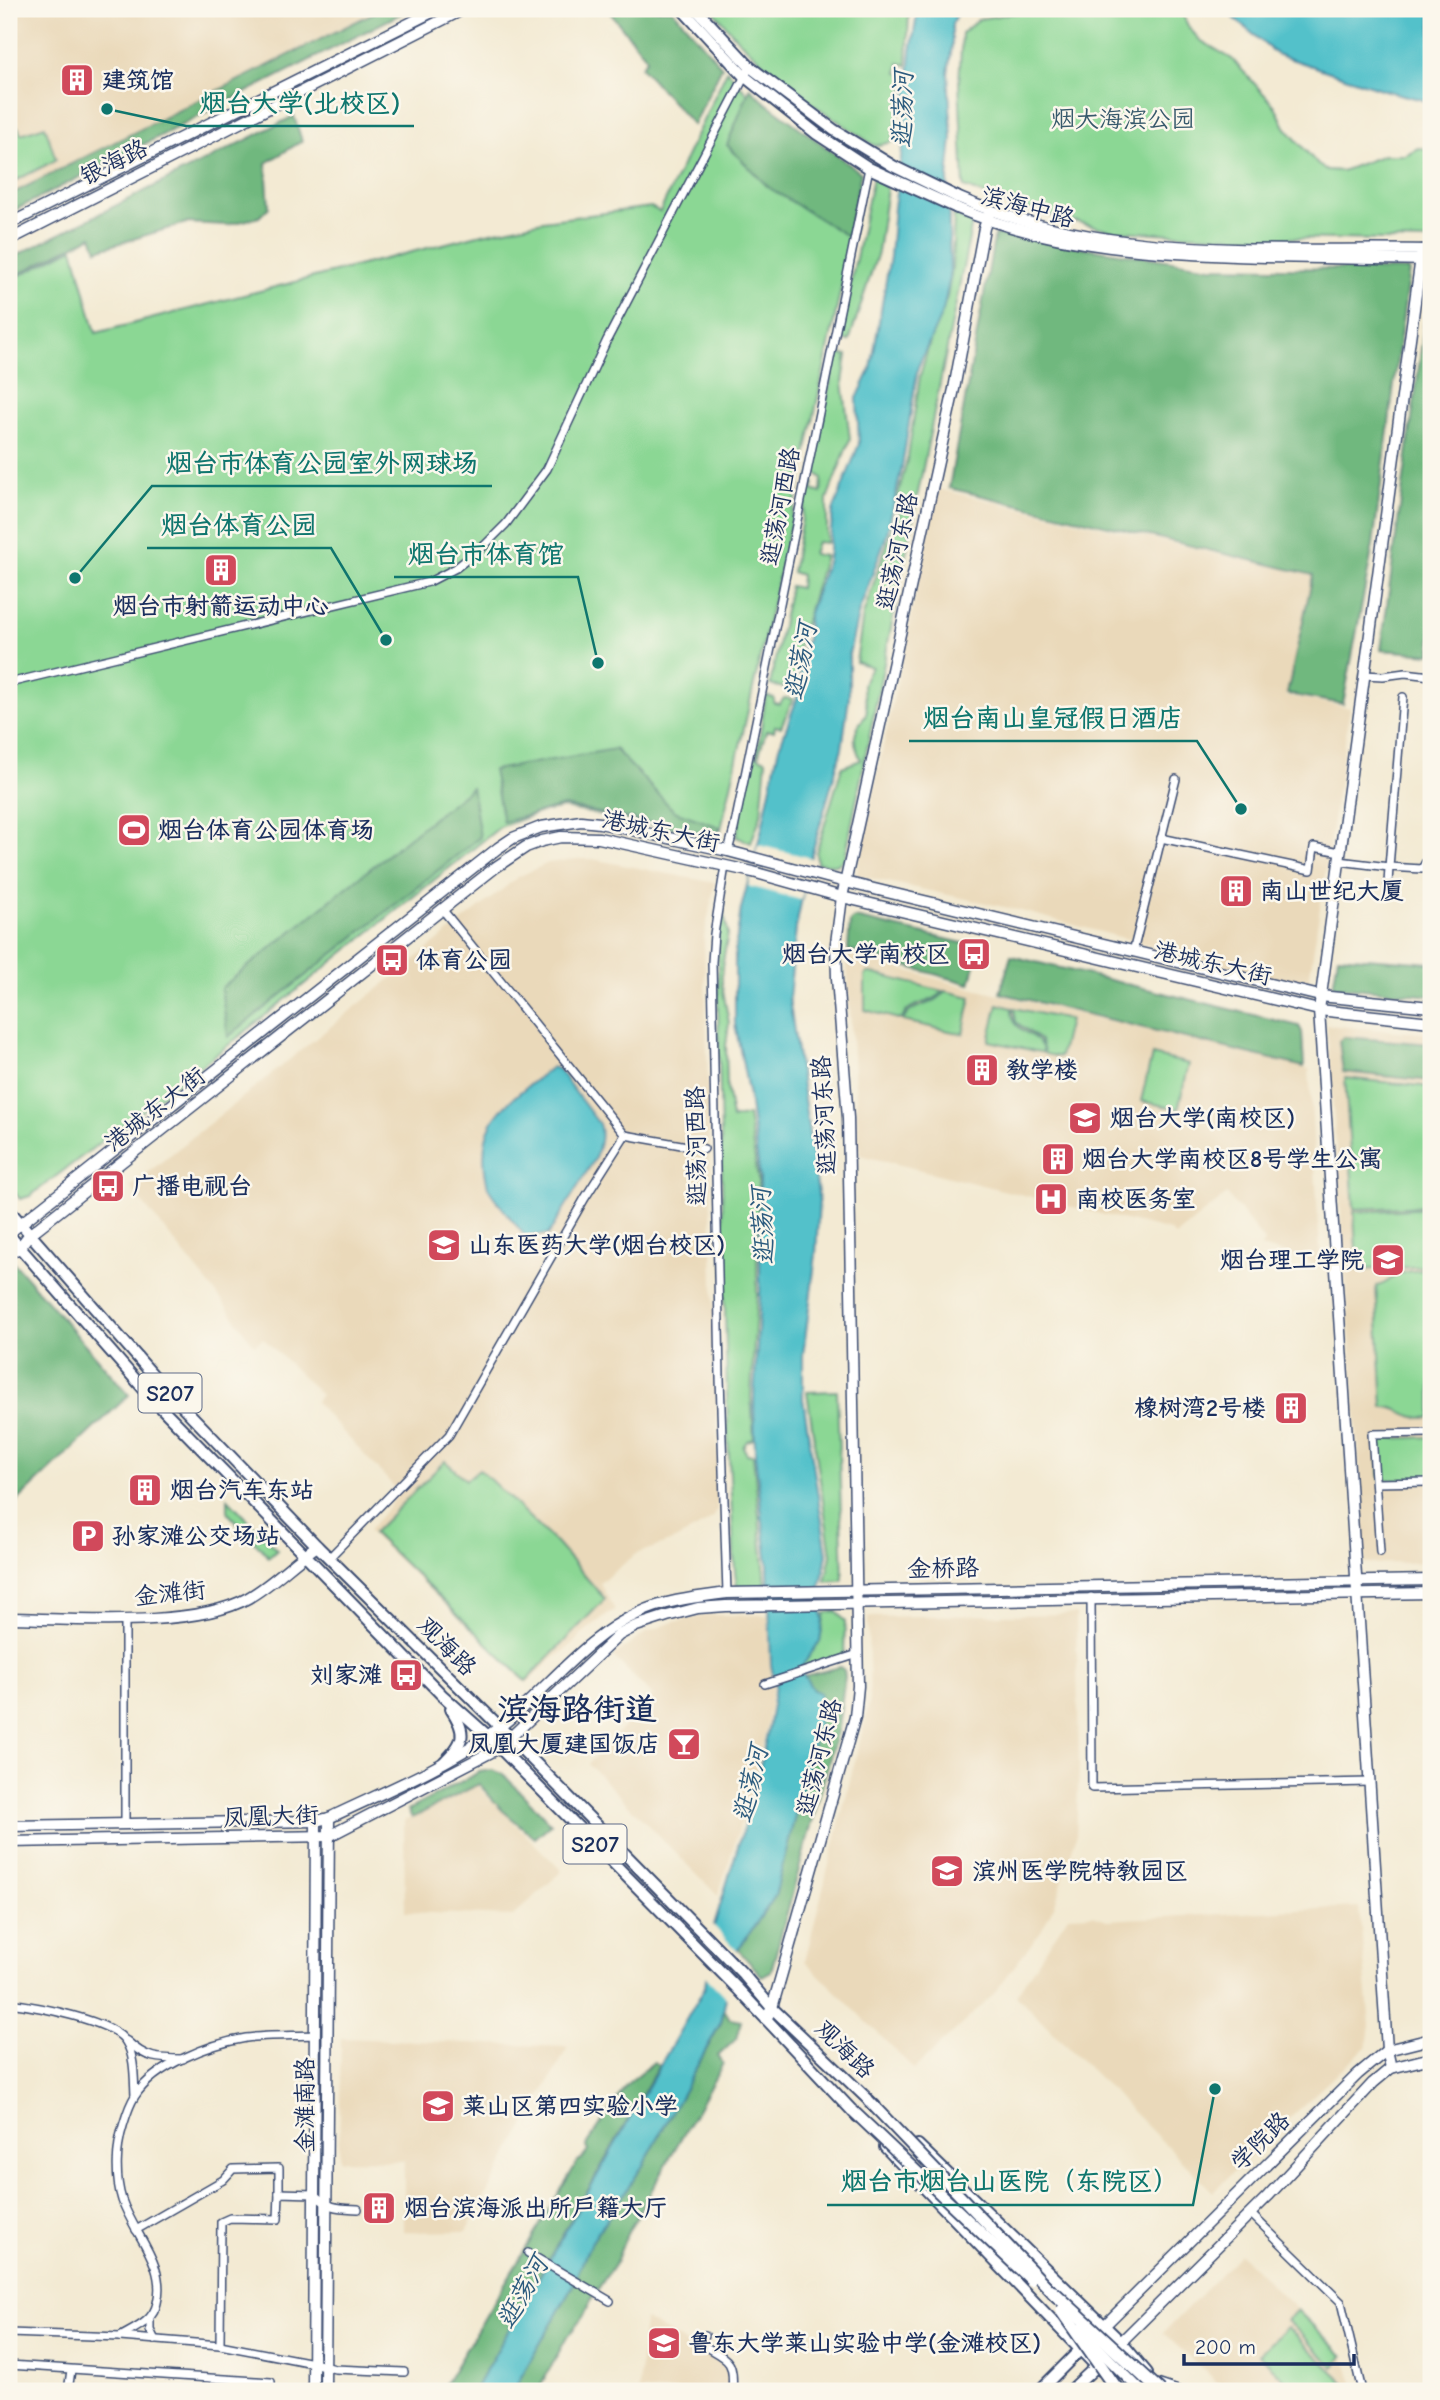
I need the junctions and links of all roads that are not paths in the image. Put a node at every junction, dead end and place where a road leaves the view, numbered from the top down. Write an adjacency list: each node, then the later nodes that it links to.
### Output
1 (438, 9): 9 (street, 银海路)
2 (464, 9): 10 (street, 银海路)
3 (682, 9): 5 (main road, 滨海中路)
4 (696, 9): 5 (main road, 滨海中路)
5 (747, 71): 6 (main road, 滨海中路); 7 (main road, 滨海中路); 14 (street)
6 (869, 168): 7 (main road, 滨海中路); 18 (street, 逛荡河西路)
7 (957, 202): 8 (street, 滨海中路)
8 (989, 216): 11 (street, 滨海中路); 23 (street, 逛荡河东路)
9 (9, 224)
10 (9, 240)
11 (1426, 255): 12 (street)
12 (1364, 675): 13 (street); 20 (street)
13 (1431, 676)
14 (9, 683)
15 (1403, 697): 22 (street)
16 (1176, 779): 17 (street)
17 (1161, 838): 20 (street); 29 (street)
18 (728, 851): 23 (street, 港城东大街); 37 (street, 港城东大街)
19 (1431, 852): 22 (street)
20 (1340, 856): 22 (street); 30 (street)
21 (725, 866): 25 (street, 港城东大街); 26 (street, 港城东大街); 52 (street, 逛荡河西路)
22 (1389, 867): 24 (street)
23 (845, 883): 25 (street, 逛荡河东路); 27 (street, 港城东大街)
24 (1388, 884)
25 (842, 897): 28 (street, 港城东大街); 50 (street, 逛荡河东路)
26 (442, 909): 34 (street); 39 (street, 港城东大街)
27 (1002, 920): 28 (street); 29 (street, 港城东大街)
28 (998, 934): 32 (street, 港城东大街)
29 (1133, 953): 30 (street, 港城东大街)
30 (1320, 996): 31 (street, 港城东大街); 32 (street)
31 (1431, 1007)
32 (1319, 1010): 33 (street, 港城东大街); 49 (street)
33 (1431, 1022)
34 (625, 1135): 35 (street); 47 (street)
35 (704, 1149)
36 (9, 1210): 37 (main road, 观海路 / S207)
37 (19, 1223): 38 (street, 港城东大街); 39 (main road, 观海路 / S207)
38 (9, 1234): 40 (main road, 观海路 / S207)
39 (29, 1235): 40 (street, 港城东大街); 44 (main road, 观海路 / S207)
40 (14, 1251): 46 (main road, 观海路 / S207)
41 (1431, 1433): 43 (street)
42 (1431, 1482): 43 (street)
43 (1376, 1483): 45 (street)
44 (317, 1546): 46 (street, 金滩街); 47 (main road, 观海路 / S207)
45 (1380, 1552)
46 (304, 1555): 58 (street, 金滩街); 61 (main road, 观海路 / S207)
47 (329, 1558): 62 (main road, 观海路 / S207)
48 (1431, 1580): 49 (street, 金桥路)
49 (1357, 1581): 50 (street, 金桥路); 53 (street)
50 (858, 1591): 55 (street, 金桥路); 56 (street, 逛荡河东路)
51 (1431, 1593): 53 (street, 金桥路)
52 (727, 1594): 55 (street, 金桥路); 62 (street, 金桥路)
53 (1358, 1595): 54 (street, 金桥路); 67 (street)
54 (1091, 1597): 56 (street, 金桥路); 67 (street)
55 (767, 1599): 56 (street, 金桥路); 64 (street, 金桥路)
56 (858, 1603): 59 (street, 逛荡河东路)
57 (9, 1618): 58 (street, 金滩街)
58 (125, 1619): 71 (street)
59 (859, 1654): 60 (street); 80 (street, 逛荡河东路)
60 (765, 1684)
61 (442, 1695): 63 (main road, 观海路 / S207); 66 (main road)
62 (500, 1727): 63 (street, 凤凰大街); 64 (main road, 观海路 / S207)
63 (488, 1736): 65 (main road, 观海路 / S207); 66 (street, 凤凰大街)
64 (510, 1738): 65 (street, 凤凰大街); 80 (main road, 观海路 / S207)
65 (499, 1748): 73 (street, 凤凰大街); 81 (main road, 观海路 / S207)
66 (444, 1762): 68 (street, 凤凰大街)
67 (1370, 1782): 85 (street)
68 (329, 1818): 69 (street, 凤凰大街); 73 (street, 金滩南路)
69 (316, 1821): 70 (street, 凤凰大街); 74 (street, 金滩南路)
70 (271, 1822): 71 (street, 凤凰大街); 75 (street)
71 (125, 1824): 72 (street, 凤凰大街)
72 (9, 1827)
73 (329, 1836): 74 (street, 凤凰大街); 78 (street, 金滩南路)
74 (316, 1837): 75 (street, 凤凰大街); 77 (street, 金滩南路)
75 (273, 1838): 76 (street, 凤凰大街)
76 (9, 1842)
77 (316, 1916): 78 (street); 82 (street, 金滩南路)
78 (328, 1916): 94 (street, 金滩南路)
79 (9, 2003): 84 (street)
80 (772, 2008): 81 (street, 逛荡河东路); 90 (main road, 观海路 / S207)
81 (766, 2020): 91 (main road, 观海路 / S207)
82 (315, 2035): 87 (street); 93 (street, 金滩南路)
83 (1431, 2039): 85 (street, 学院路)
84 (126, 2040): 87 (street); 89 (street)
85 (1387, 2050): 88 (street); 103 (street, 学院路)
86 (1431, 2058): 88 (street, 学院路)
87 (184, 2059): 89 (street)
88 (1391, 2068): 96 (street, 学院路)
89 (135, 2095): 97 (street)
90 (868, 2100): 99 (main road, 观海路, bridge); 103 (main road, 观海路 / S207)
91 (853, 2111): 101 (main road, 观海路, bridge); 110 (main road, 观海路 / S207)
92 (279, 2193): 93 (street); 97 (street); 109 (street)
93 (314, 2194): 94 (street); 111 (street, 金滩南路)
94 (326, 2205): 95 (street); 113 (street, 金滩南路)
95 (358, 2209)
96 (1250, 2213): 108 (street, 学院路); 132 (street)
97 (136, 2230): 102 (street)
98 (528, 2253): 100 (street)
99 (1053, 2292): 119 (highway, bridge)
100 (610, 2301)
101 (1062, 2311): 128 (highway, bridge); 130 (main road, 观海路, bridge)
102 (150, 2320): 106 (street); 107 (street)
103 (1104, 2326): 108 (main road, 观海路 / S207); 110 (main road)
104 (9, 2333): 106 (street)
105 (705, 2335): 125 (street)
106 (120, 2337): 107 (street)
107 (155, 2340): 109 (street)
108 (1121, 2342): 114 (main road); 119 (main road, S207)
109 (220, 2345): 111 (street)
110 (1079, 2351): 114 (main road, 观海路 / S207); 126 (main road)
111 (313, 2363): 113 (street); 123 (street, 金滩南路)
112 (9, 2365): 115 (street)
113 (325, 2366): 116 (street); 124 (street, 金滩南路)
114 (1096, 2367): 127 (main road); 129 (main road, S207)
115 (71, 2370): 117 (street); 120 (street)
116 (404, 2372)
117 (119, 2374): 118 (street); 122 (street)
118 (118, 2389): 121 (street)
119 (1158, 2389): 131 (street)
120 (68, 2391)
121 (145, 2391)
122 (271, 2391)
123 (313, 2391)
124 (325, 2391)
125 (732, 2391)
126 (1039, 2391)
127 (1070, 2391)
128 (1118, 2391)
129 (1127, 2391)
130 (1140, 2391)
131 (1181, 2391)
132 (1362, 2391)

